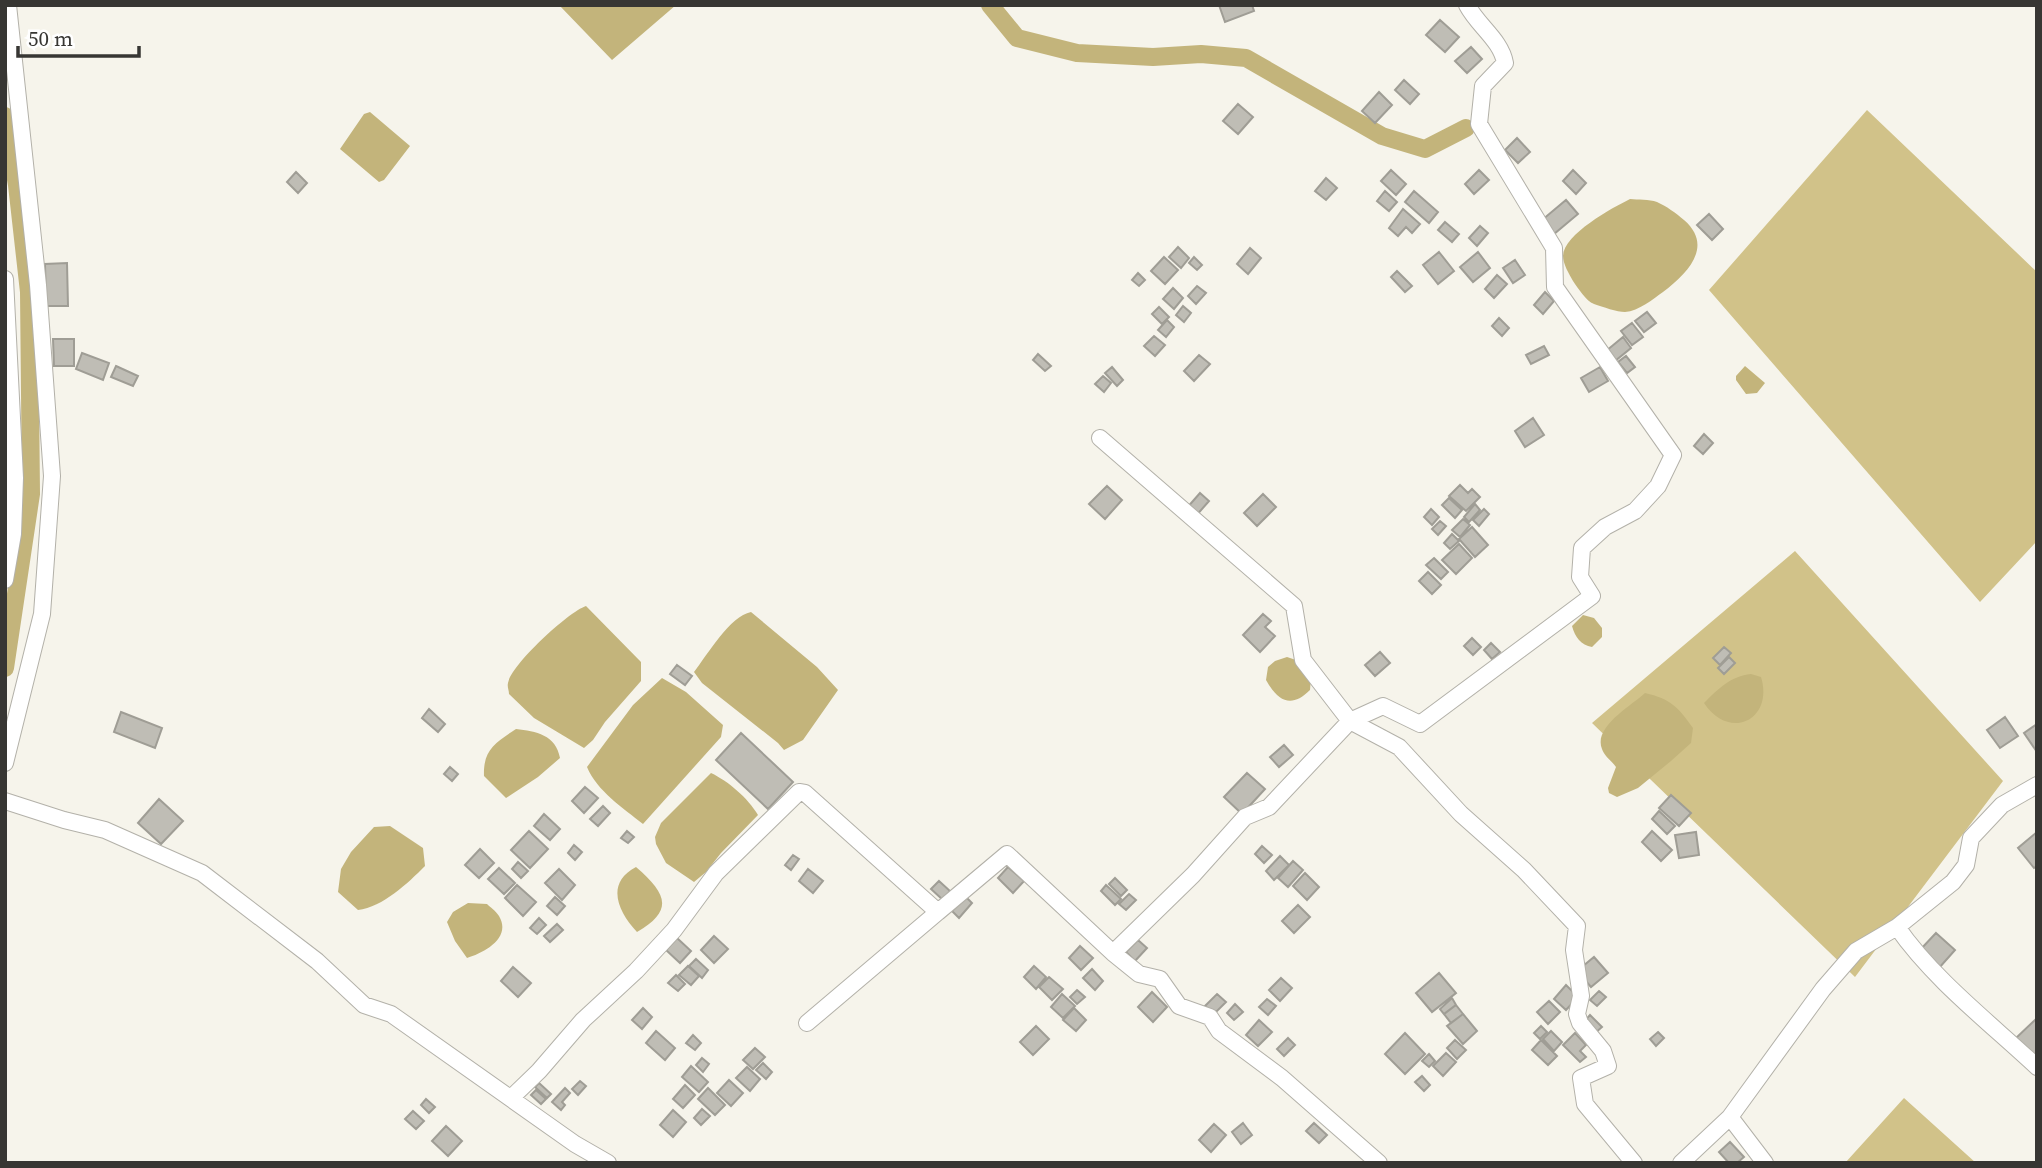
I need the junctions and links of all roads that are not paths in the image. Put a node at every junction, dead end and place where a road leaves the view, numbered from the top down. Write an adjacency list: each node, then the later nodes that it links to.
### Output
1 (8, 5): 7 (street)
2 (1467, 5): 6 (street)
3 (5, 279): 5 (street)
4 (1100, 438): 6 (street)
5 (5, 580)
6 (1350, 721): 12 (street); 19 (street)
7 (5, 764)
8 (2037, 785): 11 (street)
9 (5, 801): 15 (street)
10 (938, 912): 12 (street); 13 (street); 15 (street)
11 (1897, 927): 14 (street); 16 (street)
12 (1113, 953): 18 (street)
13 (807, 1023)
14 (2037, 1067)
15 (511, 1098): 17 (street)
16 (1730, 1117): 20 (street); 21 (street)
17 (608, 1163)
18 (1378, 1163)
19 (1634, 1163)
20 (1681, 1163)
21 (1765, 1163)

